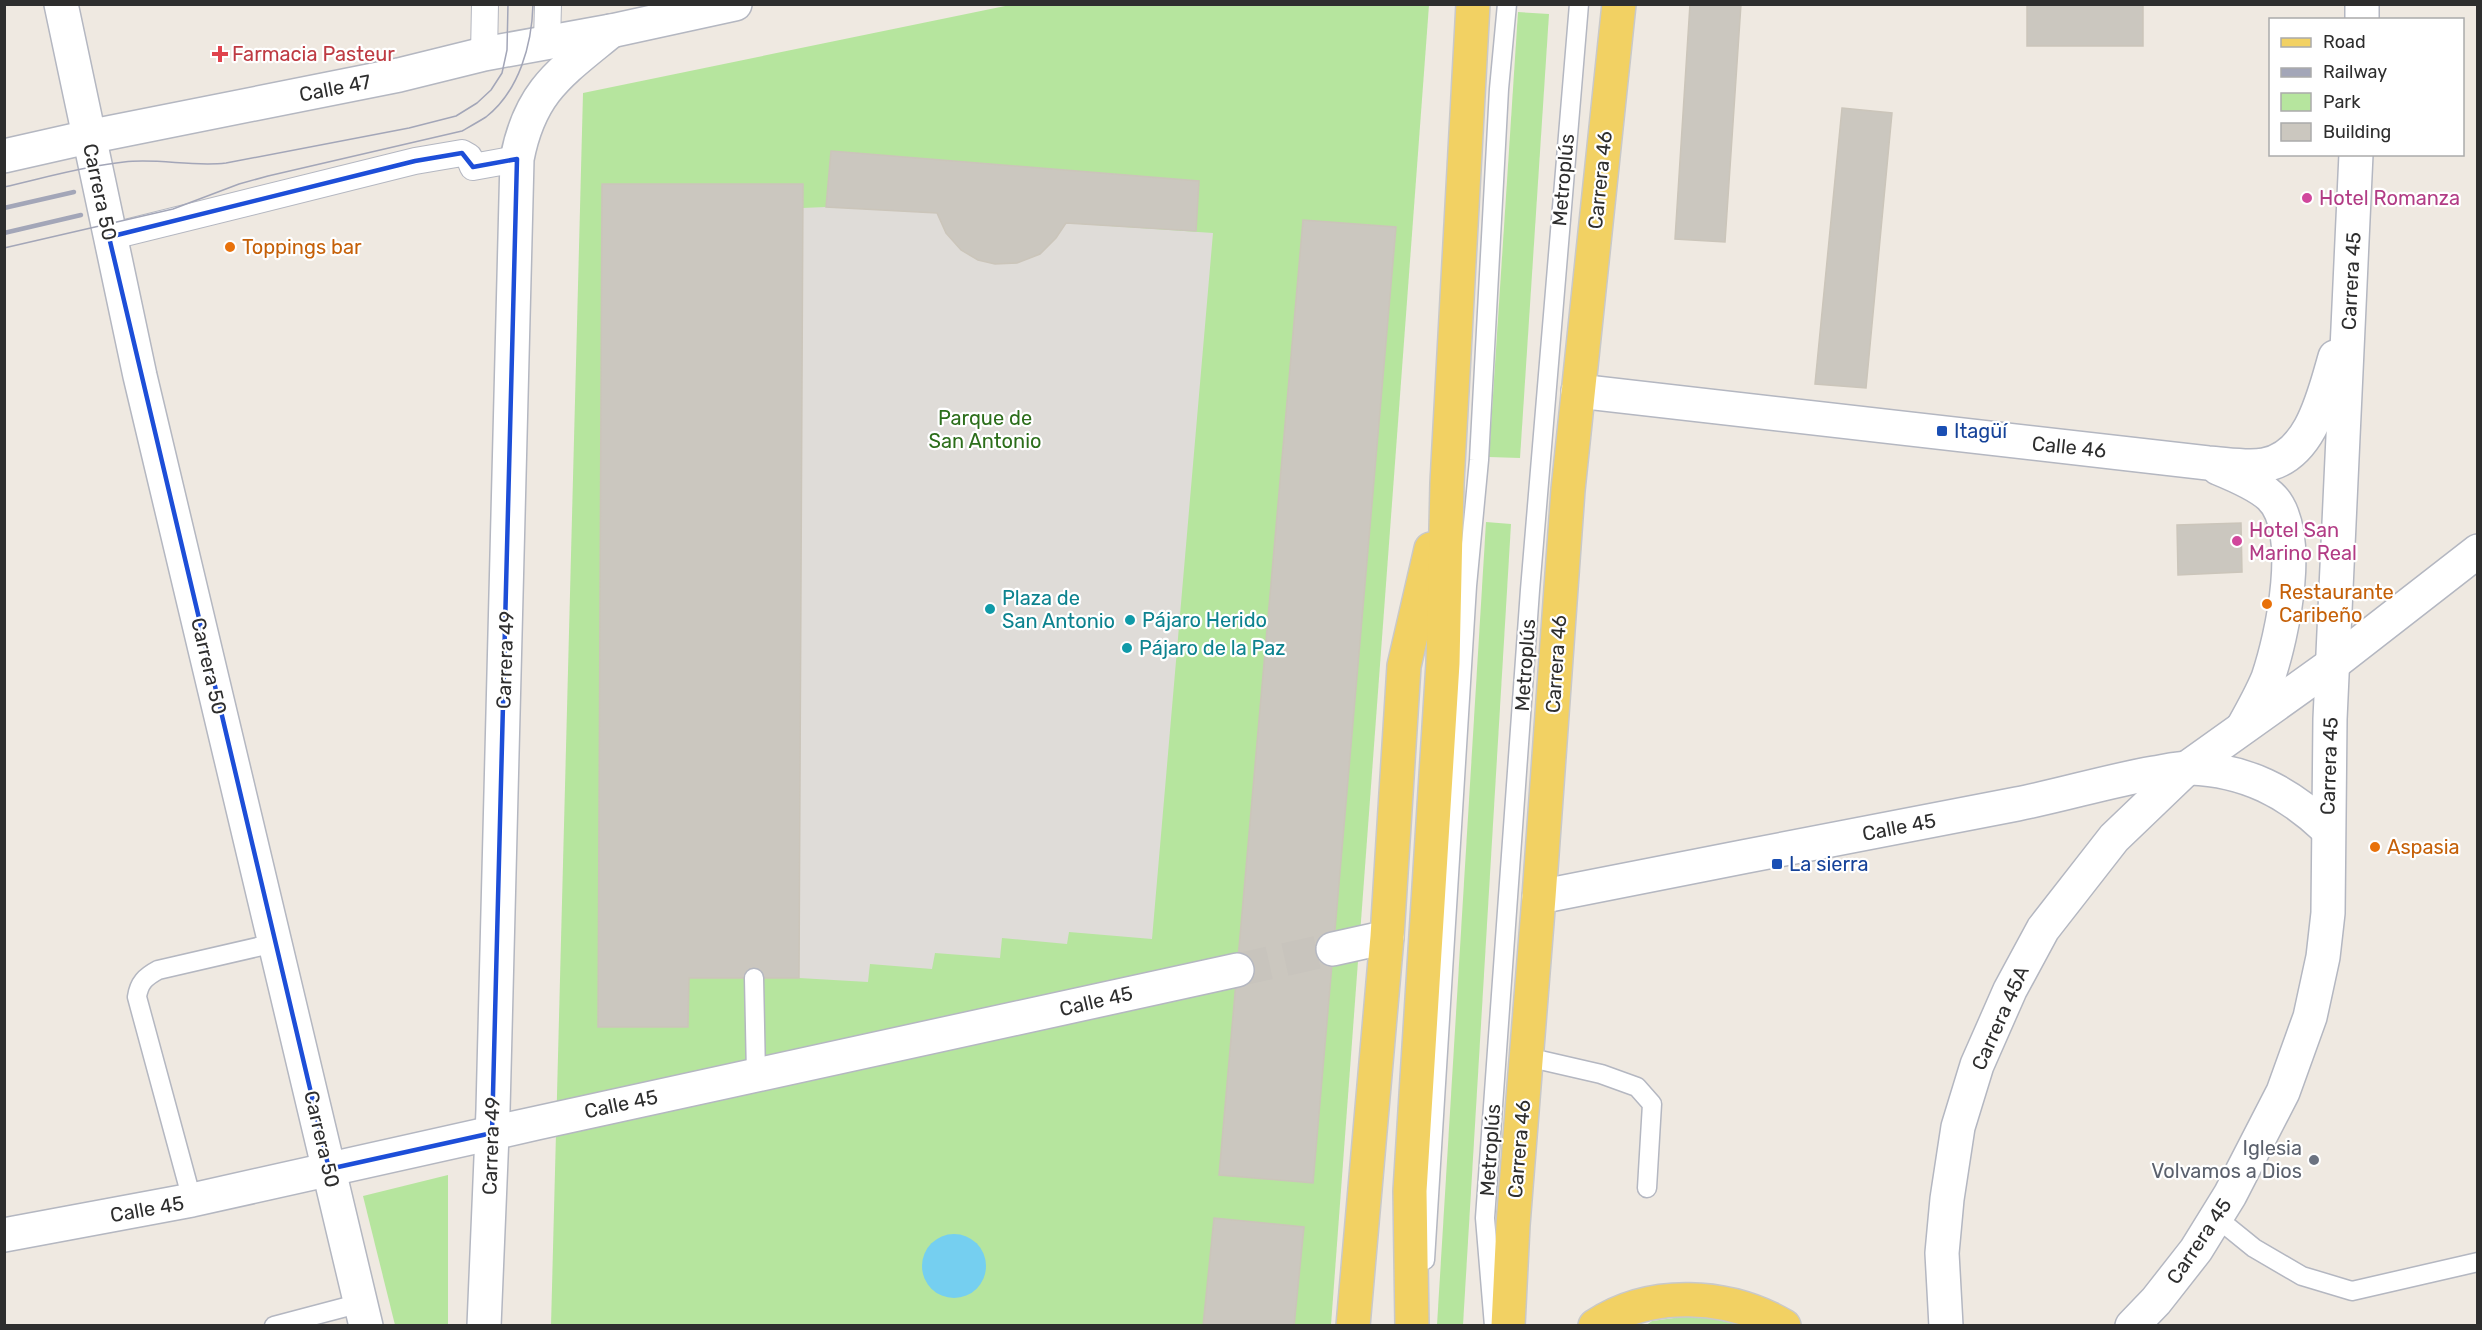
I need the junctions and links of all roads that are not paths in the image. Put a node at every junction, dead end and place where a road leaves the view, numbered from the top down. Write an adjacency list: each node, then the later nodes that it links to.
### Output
1 (61, 4): 12 (street, Carrera 50)
2 (485, 4): 11 (street)
3 (548, 4): 10 (street)
4 (735, 4): 9 (street, Calle 47)
5 (1473, 4): 20 (main road)
6 (1507, 4): 47 (lane)
7 (1579, 4): 48 (lane, Metroplús)
8 (1618, 4): 18 (main road, Carrera 46)
9 (611, 31): 10 (street, Calle 47); 15 (street, Carrera 49)
10 (547, 42): 11 (street, Calle 47)
11 (484, 54): 12 (street, Calle 47)
12 (88, 137): 13 (street, Calle 47); 16 (street, Carrera 50)
13 (4, 156)
14 (2356, 156): 17 (street, Carrera 45)
15 (517, 159): 16 (street); 34 (street, Carrera 49)
16 (109, 237): 28 (street, Carrera 50)
17 (2350, 305): 19 (street, Calle 46); 22 (street, Carrera 45)
18 (1578, 391): 19 (street, Calle 46); 26 (main road, Carrera 46)
19 (2208, 463): 23 (street)
20 (1447, 483): 27 (main road); 46 (main road)
21 (2478, 551): 22 (street, Calle 45)
22 (2334, 663): 23 (street, Calle 45); 25 (street, Carrera 45)
23 (2243, 727): 24 (street, Calle 45)
24 (2187, 768): 25 (street, Calle 45); 26 (street, Calle 45); 41 (street, Carrera 45A)
25 (2328, 829): 38 (street, Carrera 45)
26 (1539, 897): 32 (main road, Carrera 46)
27 (1387, 938): 29 (street); 45 (main road)
28 (275, 943): 35 (street, Carrera 50); 37 (lane)
29 (1333, 949)
30 (1238, 970): 33 (street, Calle 45)
31 (754, 978): 33 (lane)
32 (1527, 1057): 36 (lane); 49 (main road, Carrera 46)
33 (756, 1075): 34 (street, Calle 45)
34 (492, 1133): 35 (street, Calle 45); 44 (street, Carrera 49)
35 (329, 1169): 37 (street, Calle 45); 42 (street, Carrera 50)
36 (1647, 1188)
37 (192, 1200): 39 (street, Calle 45)
38 (2217, 1218): 40 (lane); 53 (street, Carrera 45)
39 (4, 1235)
40 (2478, 1262)
41 (1945, 1311): 52 (street)
42 (364, 1314): 43 (lane)
43 (274, 1326)
44 (484, 1326)
45 (1353, 1326)
46 (1412, 1326)
47 (1420, 1326)
48 (1494, 1326)
49 (1508, 1326)
50 (1595, 1326): 51 (main road)
51 (1784, 1326)
52 (1960, 1326)
53 (2132, 1326)

